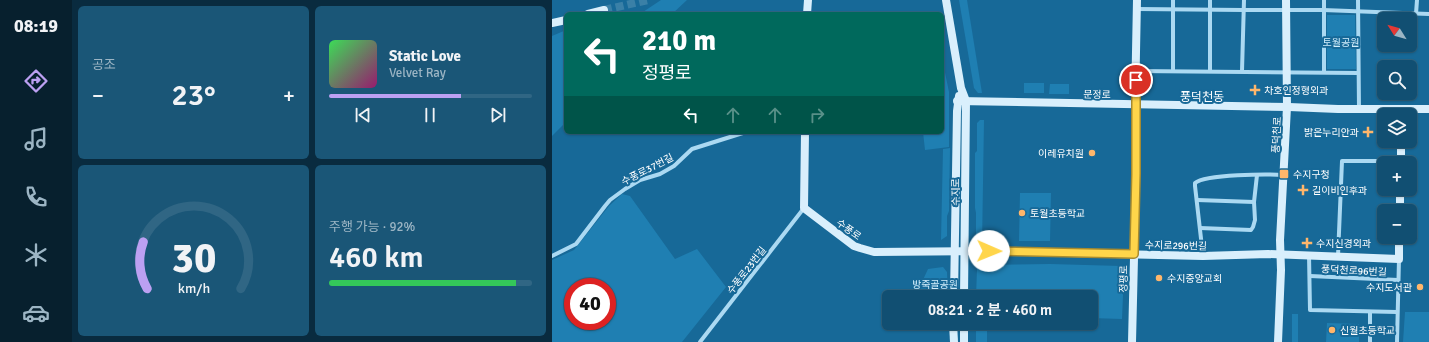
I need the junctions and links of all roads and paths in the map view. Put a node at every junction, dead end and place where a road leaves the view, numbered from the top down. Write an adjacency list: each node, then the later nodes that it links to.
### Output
1 (808, 0): 20 (street)
2 (946, 0): 34 (street, 수지로)
3 (1137, 0): 11 (street, 정평로)
4 (1173, 0): 12 (street)
5 (1210, 0): 13 (street)
6 (1244, 0): 15 (street)
7 (1286, 0): 16 (street, 풍덕천로)
8 (1324, 0): 17 (street)
9 (1358, 0): 18 (street)
10 (1417, 0): 22 (street)
11 (1137, 9): 12 (street); 27 (street, 정평로)
12 (1173, 9): 13 (street); 28 (street)
13 (1210, 9): 15 (street); 29 (street)
14 (604, 10): 19 (street)
15 (1244, 10): 16 (street); 30 (street)
16 (1286, 10): 17 (street); 31 (street, 풍덕천로)
17 (1323, 10): 18 (street); 32 (street)
18 (1358, 11): 21 (street); 33 (street)
19 (596, 12)
20 (807, 12)
21 (1377, 12)
22 (1416, 12)
23 (1417, 14): 24 (street)
24 (1429, 14)
25 (564, 20): 26 (street)
26 (552, 23)
27 (1136, 71): 28 (street); 37 (street, 정평로)
28 (1173, 71): 29 (street)
29 (1210, 71): 30 (street)
30 (1242, 71): 31 (street)
31 (1286, 71): 32 (street); 38 (street, 풍덕천로)
32 (1324, 72): 33 (street)
33 (1358, 73): 39 (street)
34 (961, 88): 35 (street, 수지로); 36 (street, 수지로)
35 (957, 101): 36 (street, 문정로); 53 (street, 수지로)
36 (966, 101): 37 (street, 문정로); 54 (street, 수지로)
37 (1135, 104): 38 (street, 문정로); 55 (street, 정평로)
38 (1287, 107): 39 (street, 문정로); 47 (street, 풍덕천로)
39 (1358, 109): 41 (street, 문정로)
40 (1429, 109): 42 (street, 문정로)
41 (1377, 110)
42 (1417, 110)
43 (740, 134): 58 (street, 수풍로37번길)
44 (805, 134): 50 (street)
45 (1377, 162): 60 (street)
46 (1257, 175): 47 (street); 48 (street); 49 (street)
47 (1284, 175): 56 (street, 풍덕천로)
48 (1197, 200): 49 (street); 51 (street)
49 (1254, 202): 51 (street)
50 (804, 208): 53 (street, 수풍로); 70 (street, 수풍로23번길)
51 (1200, 228): 59 (street)
52 (1399, 244): 61 (street)
53 (954, 252): 54 (street, 수풍로); 64 (street, 수지로)
54 (965, 252): 55 (street, 수지로296번길); 65 (street, 수지로)
55 (1134, 254): 59 (street, 수지로296번길); 73 (street, 정평로)
56 (1281, 254): 57 (street, 수지로296번길); 59 (street, 수지로296번길); 74 (street, 풍덕천로)
57 (1309, 255): 60 (street, 수지로296번길); 62 (street, 풍덕천로96번길)
58 (552, 256)
59 (1203, 256)
60 (1338, 256): 61 (street, 수지로296번길)
61 (1399, 259): 63 (street)
62 (1310, 276): 63 (street, 풍덕천로96번길); 66 (street, 풍덕천로96번길)
63 (1398, 280): 67 (street)
64 (954, 290)
65 (964, 290)
66 (1370, 312): 67 (street, 풍덕천로96번길); 75 (street)
67 (1397, 312): 76 (street)
68 (953, 330): 71 (street)
69 (964, 330): 72 (street)
70 (700, 342)
71 (954, 342)
72 (964, 342)
73 (1132, 342)
74 (1278, 342)
75 (1370, 342)
76 (1397, 342)

